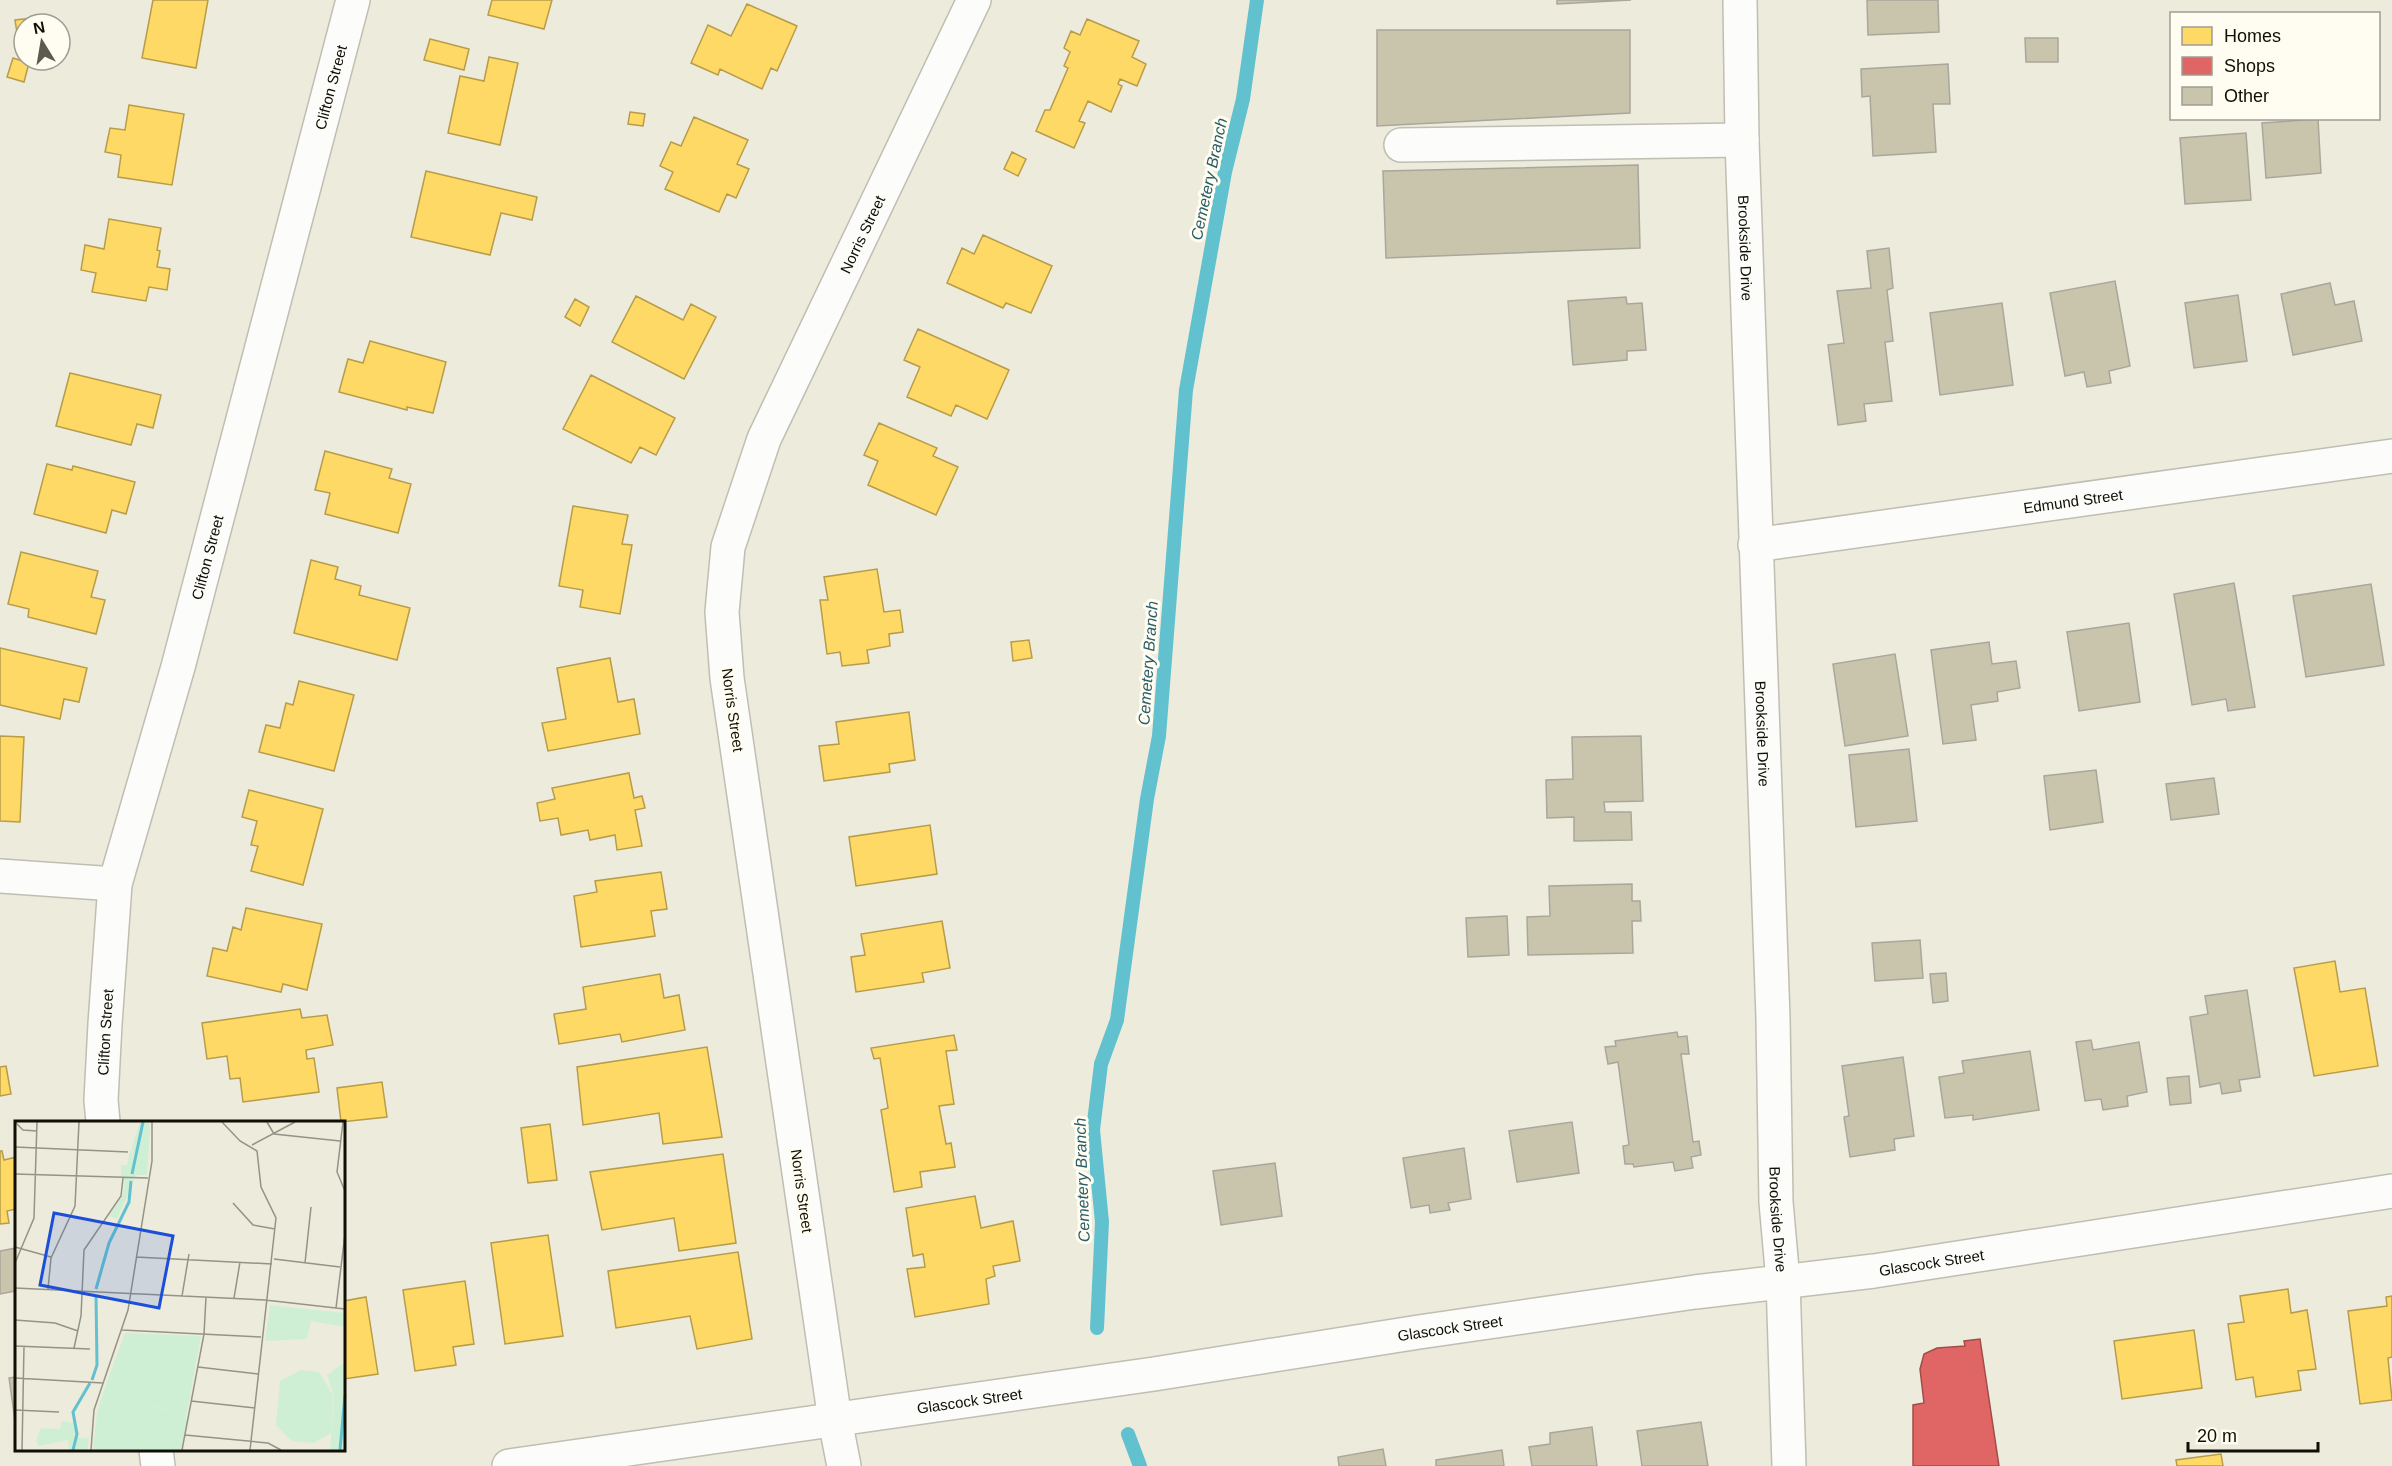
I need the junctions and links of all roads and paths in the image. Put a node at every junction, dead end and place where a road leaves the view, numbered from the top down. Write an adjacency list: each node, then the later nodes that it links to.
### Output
1 (353, 0): 9 (street, Clifton Street)
2 (974, 0): 13 (street, Norris Street)
3 (1740, 0): 4 (street, Brookside Drive)
4 (1742, 140): 5 (street); 7 (street, Brookside Drive)
5 (1401, 145)
6 (2392, 456): 7 (street, Edmund Street)
7 (1755, 545): 12 (street, Brookside Drive)
8 (0, 876): 9 (street)
9 (115, 884): 10 (street, Clifton Street)
10 (103, 1121)
11 (2392, 1191): 12 (street, Glascock Street)
12 (1783, 1281): 13 (street, Glascock Street); 18 (street, Brookside Drive)
13 (835, 1420): 16 (street, Glascock Street); 17 (street, Norris Street)
14 (156, 1451): 15 (street)
15 (158, 1466)
16 (509, 1466)
17 (844, 1466)
18 (1789, 1466)

